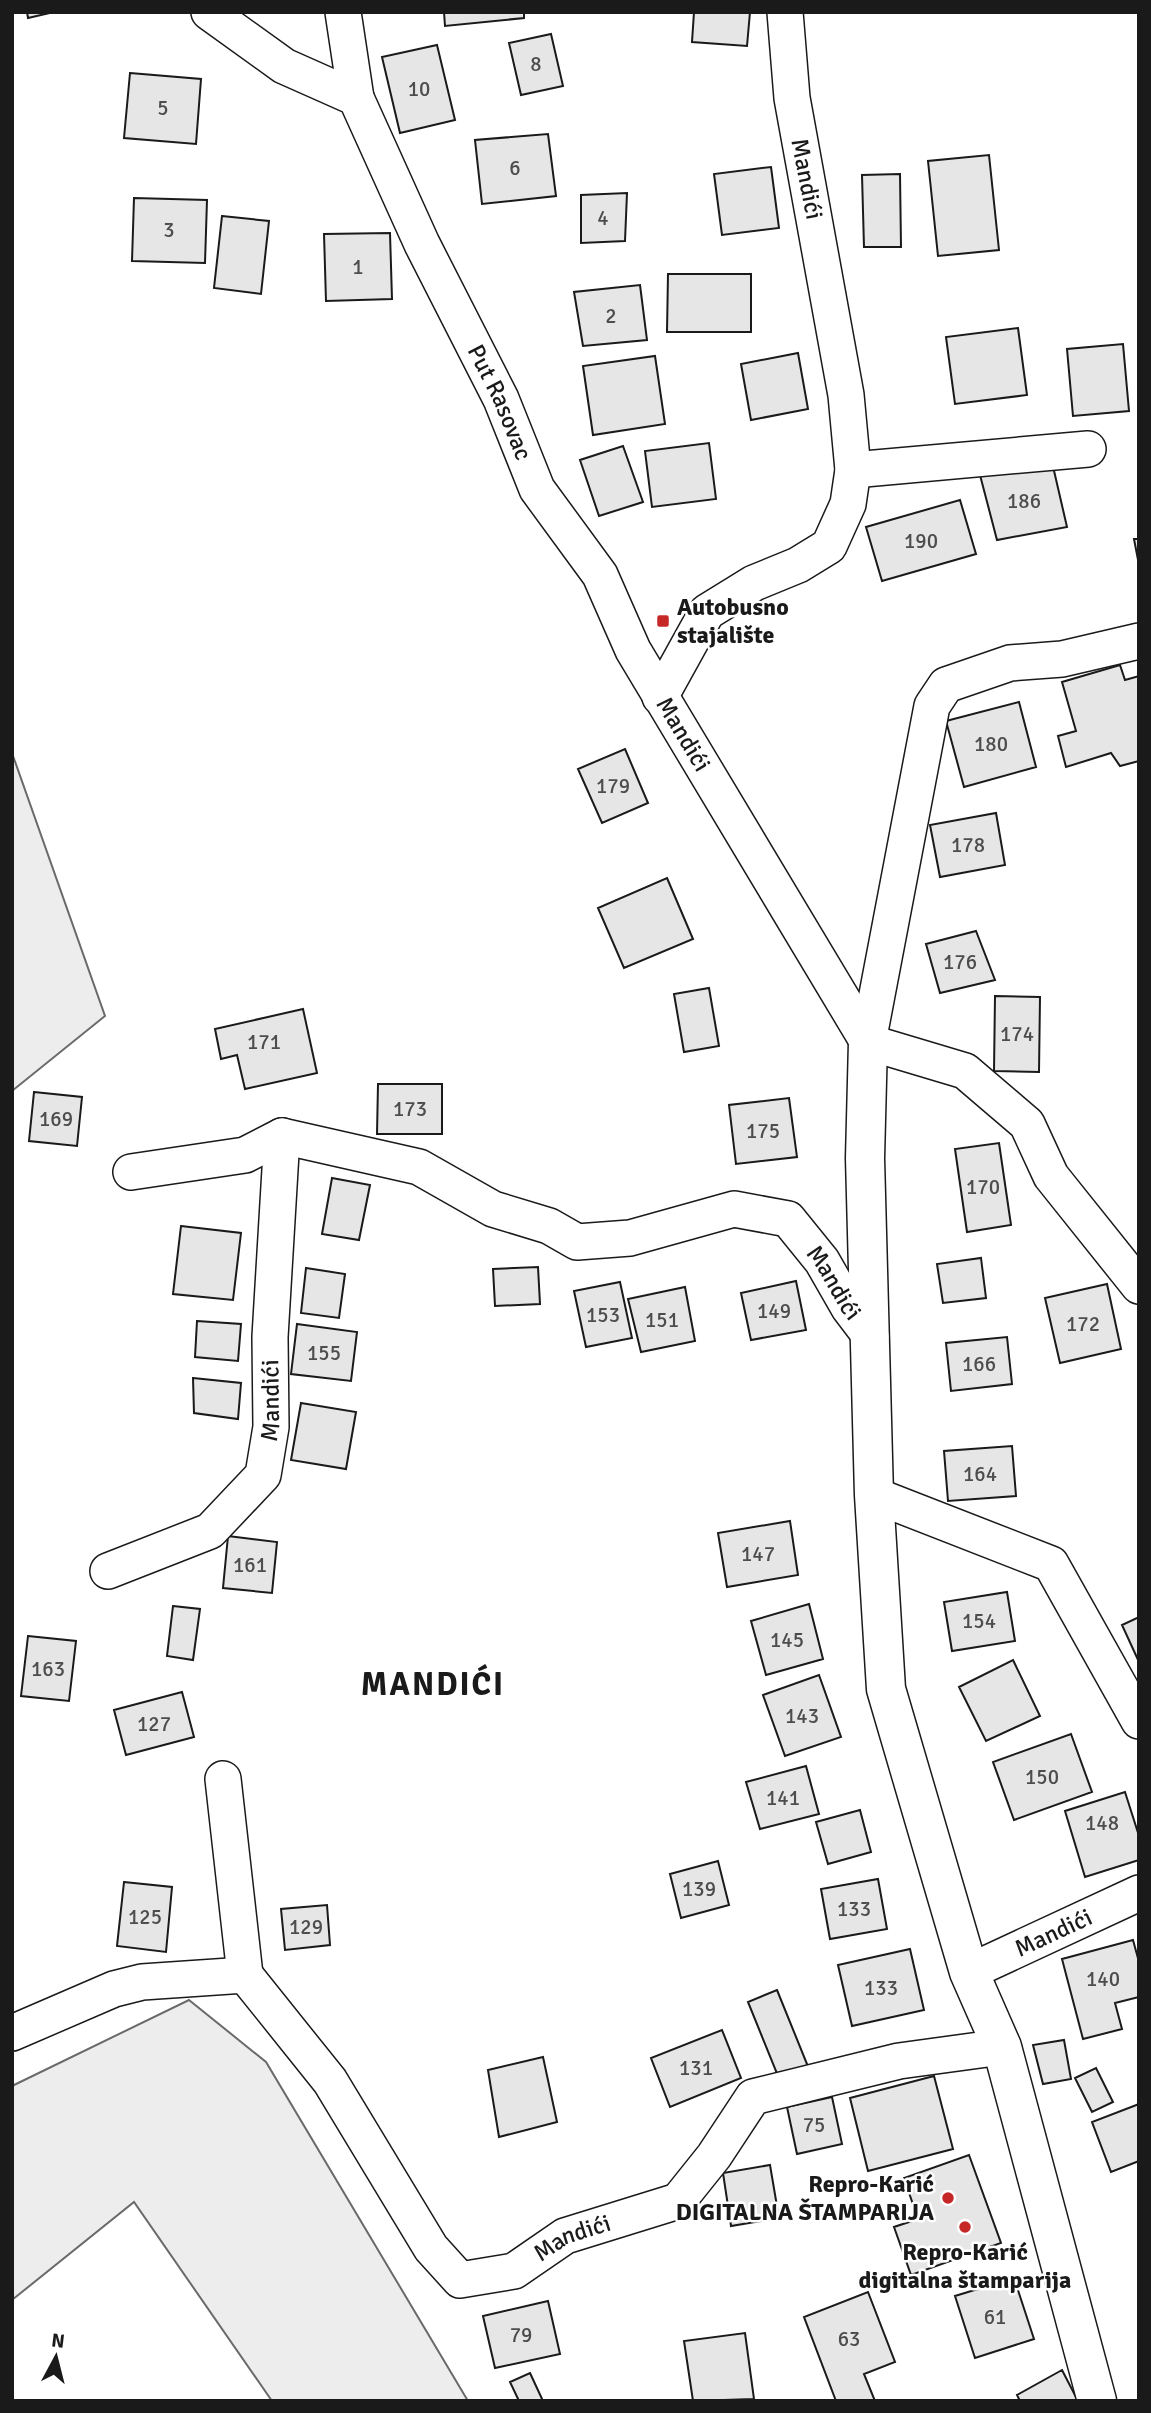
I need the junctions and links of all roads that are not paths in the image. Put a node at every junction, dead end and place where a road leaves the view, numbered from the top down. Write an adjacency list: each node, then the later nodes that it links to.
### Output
1 (209, 12): 4 (street)
2 (343, 12): 4 (street, Put Rasovac)
3 (785, 12): 6 (street, Mandići)
4 (356, 98): 8 (street, Put Rasovac)
5 (1088, 449): 6 (street)
6 (853, 470): 8 (street, Mandići)
7 (1139, 641): 9 (street, Mandići)
8 (660, 697): 9 (street, Mandići)
9 (869, 1042): 12 (street); 13 (street, Mandići)
10 (282, 1136): 11 (street); 13 (street, Mandići); 15 (street, Mandići)
11 (131, 1172)
12 (1139, 1286)
13 (871, 1337): 14 (street, Mandići)
14 (874, 1495): 16 (street); 19 (street, Mandići)
15 (108, 1571)
16 (1139, 1721)
17 (223, 1779): 20 (street)
18 (1139, 1893): 19 (street, Mandići)
19 (969, 1972): 22 (street, Mandići)
20 (245, 1975): 21 (street); 22 (street, Mandići)
21 (12, 2033)
22 (1002, 2047): 23 (street, Mandići)
23 (1097, 2401)

